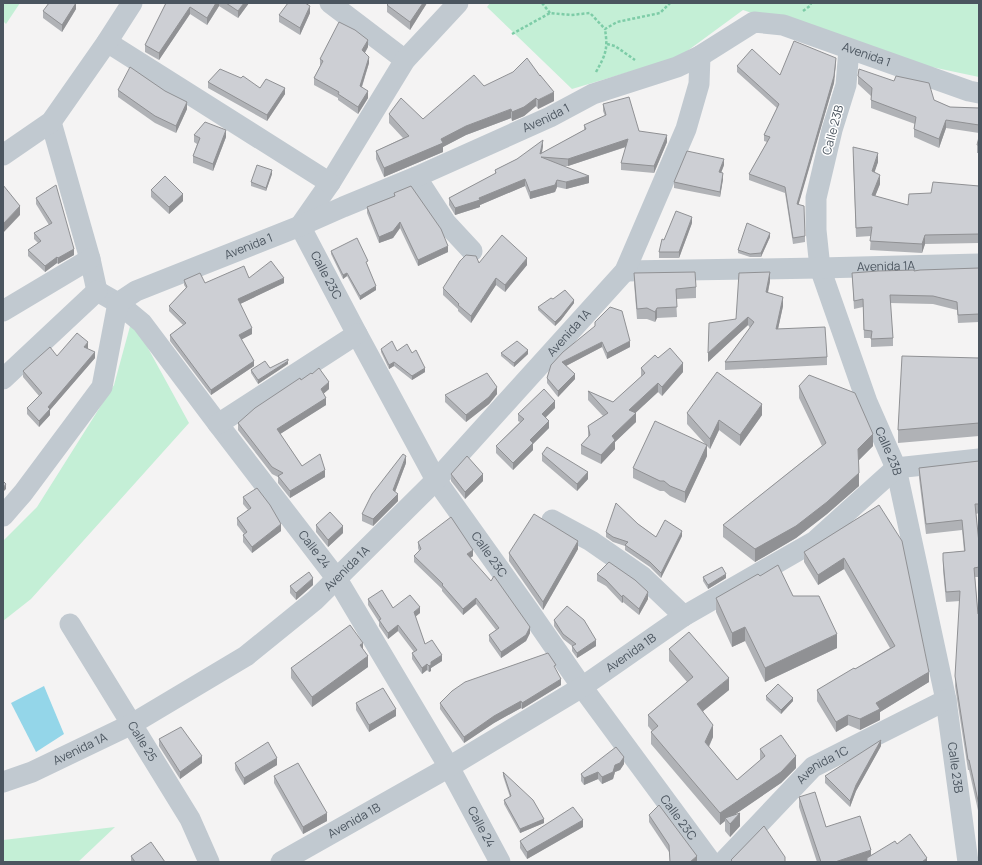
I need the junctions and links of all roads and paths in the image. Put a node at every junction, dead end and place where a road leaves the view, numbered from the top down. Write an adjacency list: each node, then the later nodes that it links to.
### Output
1 (132, 3): 9 (street)
2 (330, 3): 13 (street)
3 (458, 3): 13 (street)
4 (542, 3): 6 (path)
5 (670, 3): 7 (path)
6 (550, 13): 7 (path); 8 (path)
7 (605, 29): 10 (path)
8 (512, 34)
9 (107, 42): 17 (street); 20 (street)
10 (607, 44): 14 (path); 16 (path)
11 (849, 49): 12 (street, Avenida 1); 15 (street, Avenida 1); 25 (street, Calle 23B)
12 (700, 56): 14 (street, Avenida 1); 26 (street, Avenida 1A)
13 (405, 60): 20 (street)
14 (653, 76): 16 (street, Avenida 1)
15 (979, 93)
16 (593, 94): 19 (street, Avenida 1)
17 (51, 122): 18 (street); 23 (street)
18 (3, 155)
19 (416, 178): 21 (street, Avenida 1); 22 (street)
20 (330, 183): 21 (street)
21 (300, 226): 28 (street, Avenida 1); 30 (street, Calle 23C)
22 (472, 251)
23 (90, 259): 27 (street); 29 (street)
24 (979, 264): 25 (street, Avenida 1A)
25 (820, 268): 26 (street, Avenida 1A); 34 (street, Calle 23B)
26 (625, 271): 35 (street, Avenida 1A)
27 (97, 291): 28 (street, Calle 24); 31 (street)
28 (118, 304): 32 (street, Calle 24); 36 (street)
29 (3, 311)
30 (357, 334): 32 (street); 35 (street, Calle 23C)
31 (3, 379)
32 (218, 424): 38 (street, Calle 24)
33 (979, 459): 34 (street)
34 (896, 468): 39 (street, Avenida 1B); 42 (street, Calle 23B)
35 (436, 480): 38 (street, Avenida 1A); 41 (street, Calle 23C)
36 (3, 516)
37 (552, 520): 39 (street)
38 (337, 579): 43 (street, Avenida 1A); 44 (street, Calle 24)
39 (684, 616): 41 (street, Avenida 1B)
40 (70, 624): 43 (street, Calle 25)
41 (582, 687): 44 (street, Avenida 1B); 49 (street, Calle 23C)
42 (946, 700): 50 (street, Avenida 1C); 51 (street, Calle 23B)
43 (132, 724): 45 (street, Avenida 1A); 46 (street, Calle 25)
44 (449, 767): 47 (street, Avenida 1B); 48 (street, Calle 24)
45 (3, 782)
46 (210, 862)
47 (281, 862)
48 (500, 862)
49 (711, 862)
50 (723, 862)
51 (968, 862)

